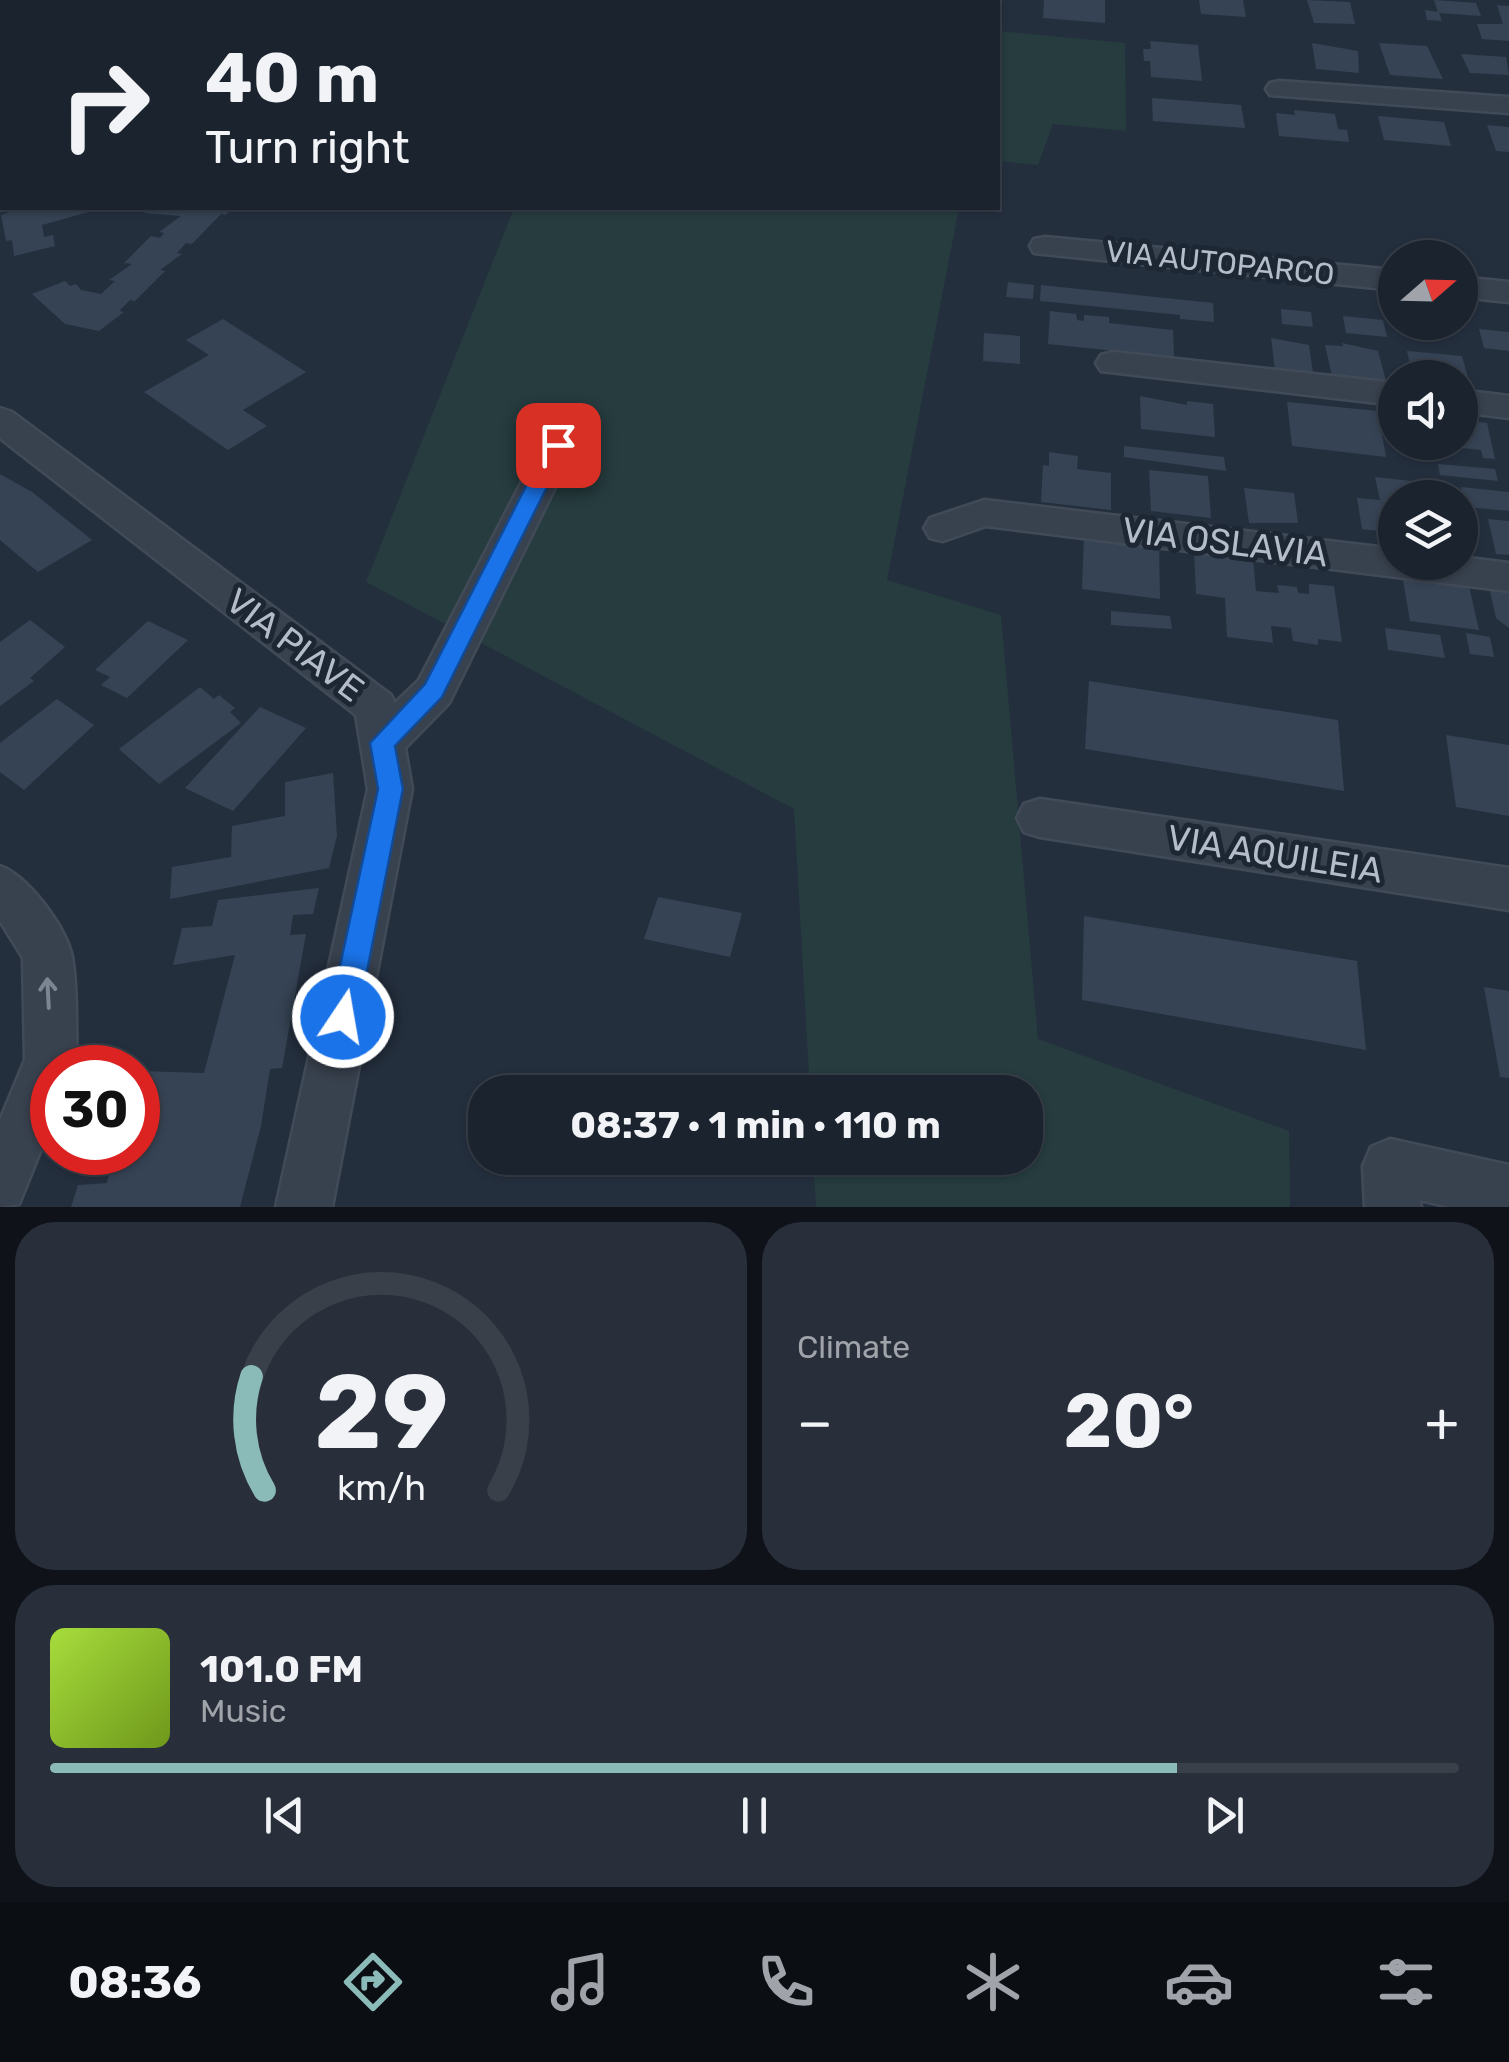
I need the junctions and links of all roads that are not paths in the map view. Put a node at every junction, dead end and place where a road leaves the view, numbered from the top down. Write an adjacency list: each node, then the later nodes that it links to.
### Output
1 (1279, 90): 2 (street)
2 (1509, 106)
3 (1045, 246): 4 (street, VIA AUTOPARCO)
4 (1378, 278)
5 (1478, 289): 6 (street)
6 (1509, 292)
7 (1113, 363): 8 (street)
8 (1378, 392)
9 (1478, 403): 10 (street)
10 (1509, 406)
11 (0, 420): 15 (street, VIA PIAVE)
12 (558, 445): 15 (street)
13 (943, 528): 14 (street, VIA OSLAVIA)
14 (1509, 578)
15 (382, 743): 21 (street, VIA PIAVE)
16 (1040, 818): 18 (street, VIA AQUILEIA)
17 (0, 887): 19 (street, one-way to 17)
18 (1509, 889)
19 (0, 1185)
20 (1509, 1193): 22 (street)
21 (304, 1207)
22 (1393, 1207)

